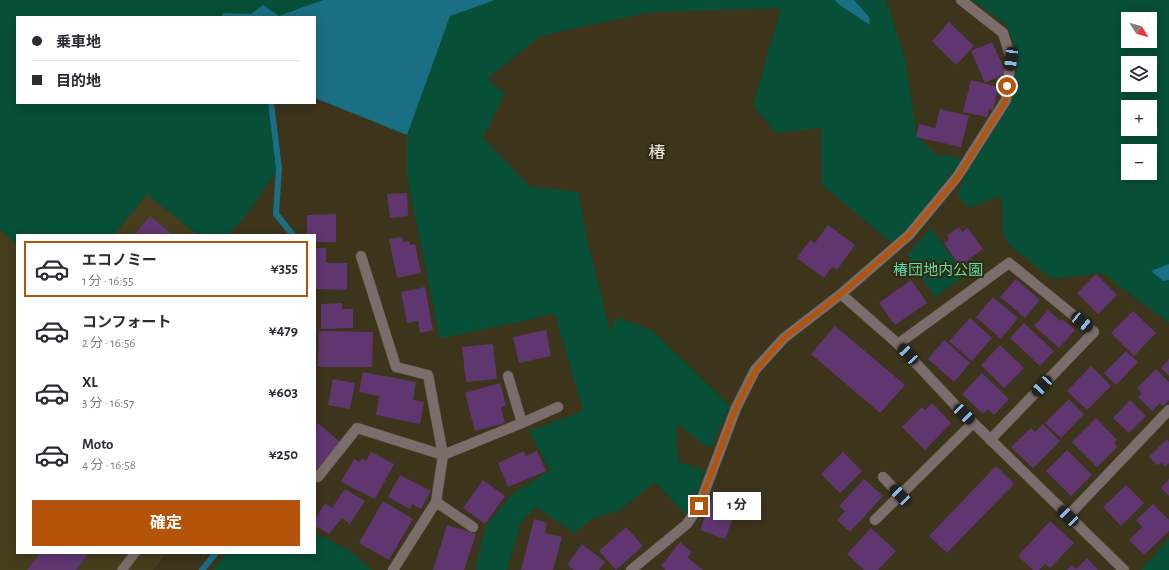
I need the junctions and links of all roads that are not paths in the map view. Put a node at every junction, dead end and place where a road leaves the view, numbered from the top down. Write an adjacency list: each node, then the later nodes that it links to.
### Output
1 (961, 0): 3 (street)
2 (361, 256): 11 (street)
3 (841, 294): 4 (street); 22 (street)
4 (898, 344): 9 (street); 10 (street)
5 (508, 376): 8 (street)
6 (558, 407): 8 (street)
7 (1169, 410): 16 (street)
8 (522, 423): 11 (street)
9 (973, 423): 10 (street); 14 (street)
10 (990, 440): 16 (street)
11 (443, 455): 12 (street); 15 (street)
12 (318, 477)
13 (883, 477): 14 (street)
14 (900, 495): 17 (street)
15 (436, 502): 18 (street); 20 (street)
16 (1068, 516): 23 (street)
17 (875, 520)
18 (473, 527)
19 (134, 554): 21 (lane)
20 (399, 568)
21 (122, 570)
22 (631, 570)
23 (1124, 570)

